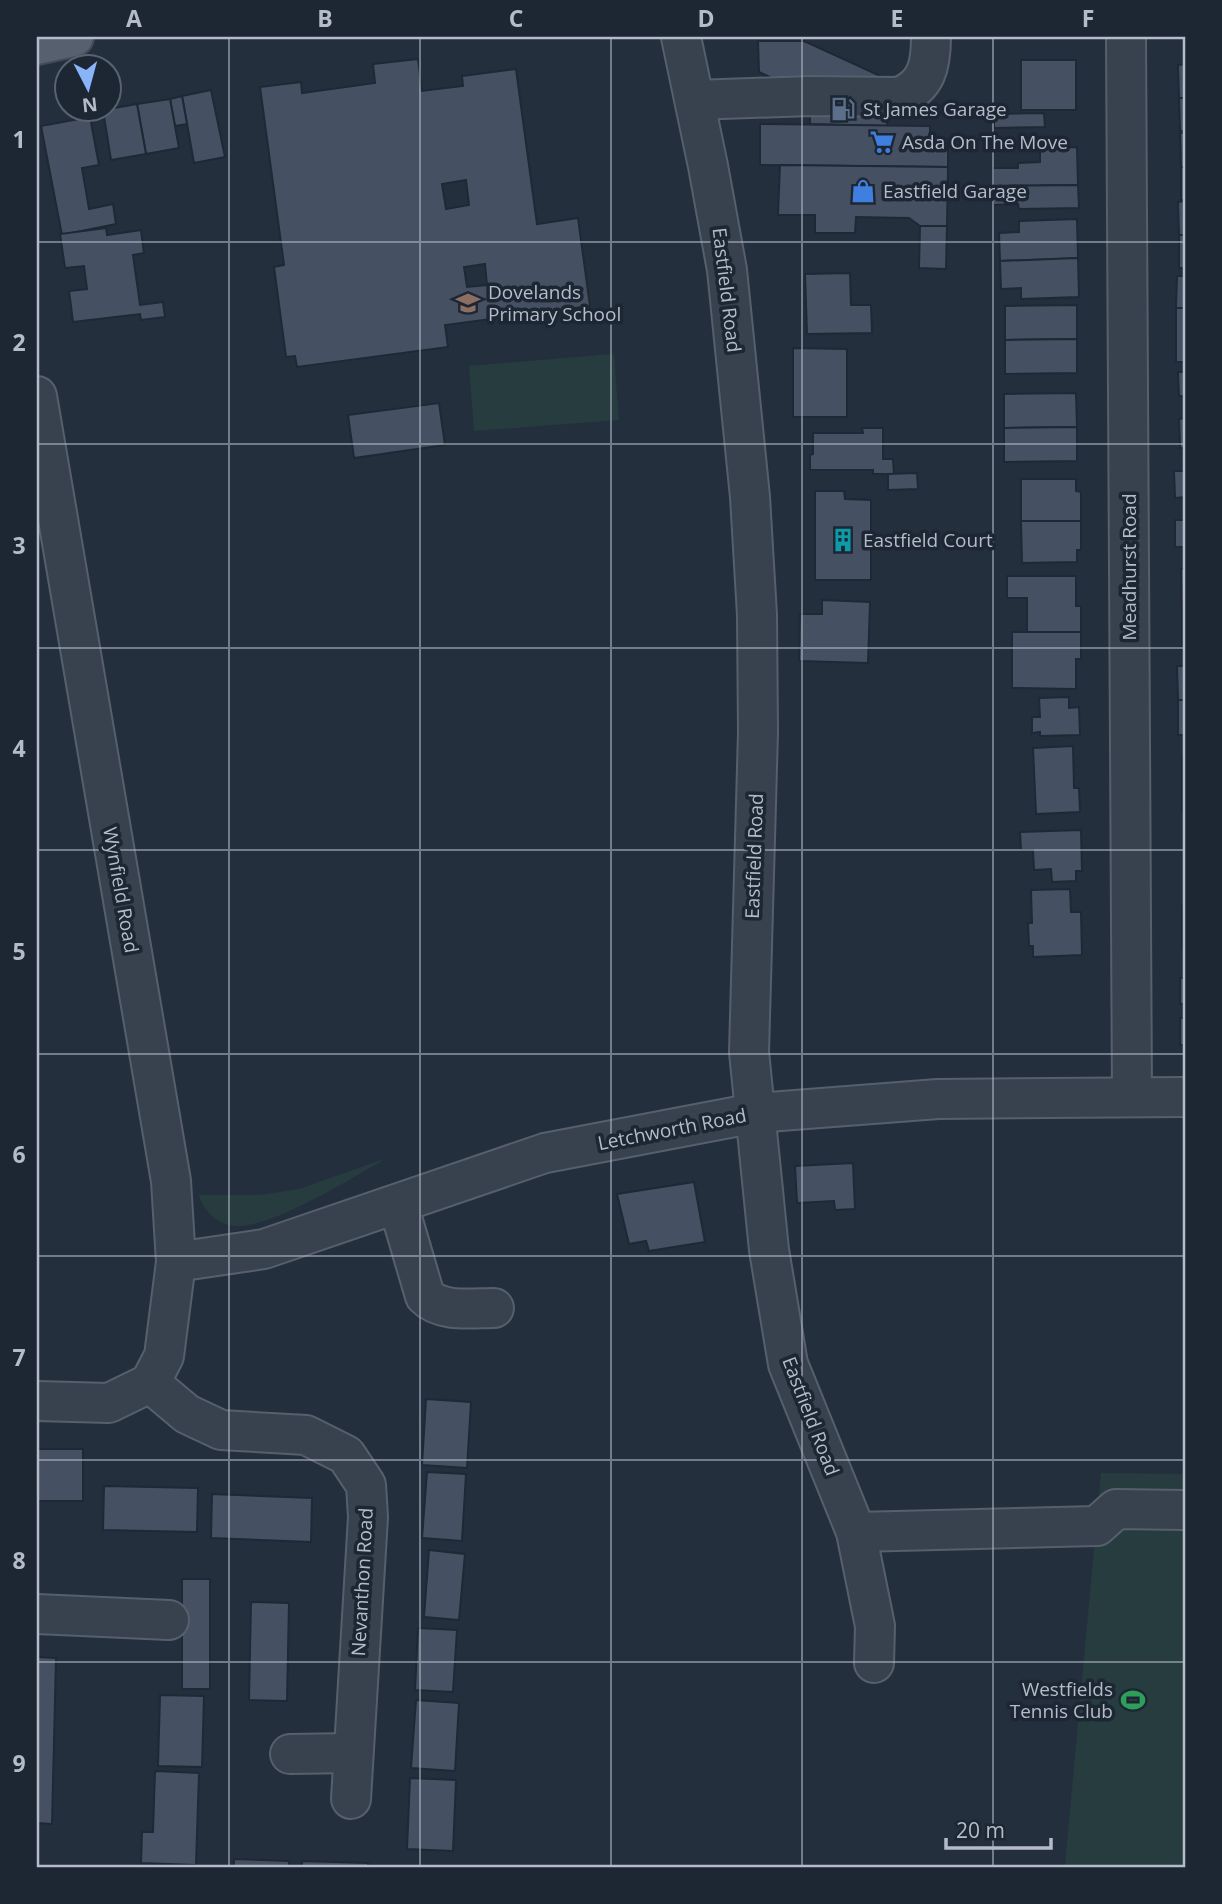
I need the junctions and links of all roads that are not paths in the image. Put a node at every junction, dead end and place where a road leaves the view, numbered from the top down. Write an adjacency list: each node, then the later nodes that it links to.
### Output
1 (74, 37): 5 (main road)
2 (681, 37): 6 (street, Eastfield Road)
3 (931, 37): 6 (street)
4 (1126, 37): 8 (street, Meadhurst Road)
5 (37, 45)
6 (695, 100): 10 (street, Eastfield Road)
7 (37, 396): 12 (street, Wynfield Road)
8 (1132, 1097): 9 (street, Letchworth Road); 10 (street, Letchworth Road)
9 (1185, 1097)
10 (755, 1113): 11 (street, Letchworth Road); 17 (street, Eastfield Road)
11 (398, 1204): 12 (street, Letchworth Road); 13 (street)
12 (176, 1262): 14 (street, Wynfield Road)
13 (494, 1308)
14 (150, 1383): 15 (street); 21 (street, Nevanthon Road)
15 (37, 1401)
16 (1185, 1510): 17 (street)
17 (856, 1532): 20 (street, Eastfield Road)
18 (37, 1614): 19 (street)
19 (169, 1620)
20 (874, 1663)
21 (352, 1753): 22 (street); 23 (street, Nevanthon Road)
22 (290, 1754)
23 (351, 1799)

